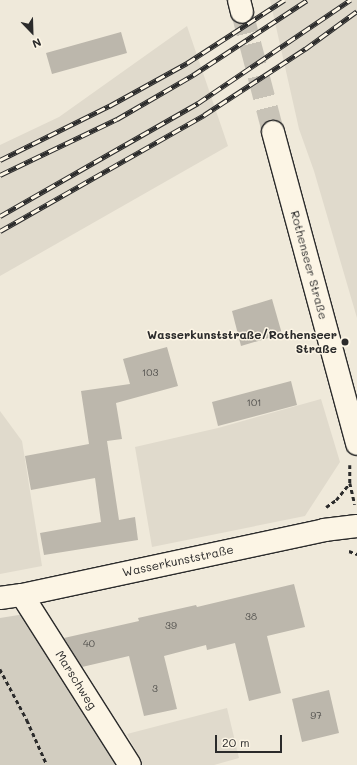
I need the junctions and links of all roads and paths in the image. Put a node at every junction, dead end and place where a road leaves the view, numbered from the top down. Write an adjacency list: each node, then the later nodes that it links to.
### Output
1 (273, 132): 2 (street, Rothenseer Straße)
2 (357, 444)
3 (320, 510): 4 (path)
4 (357, 511)
5 (357, 526): 6 (street, Wasserkunststraße)
6 (22, 595): 7 (street, Wasserkunststraße); 10 (street, Marschweg)
7 (0, 598)
8 (0, 669): 9 (path)
9 (47, 765)
10 (130, 765)

